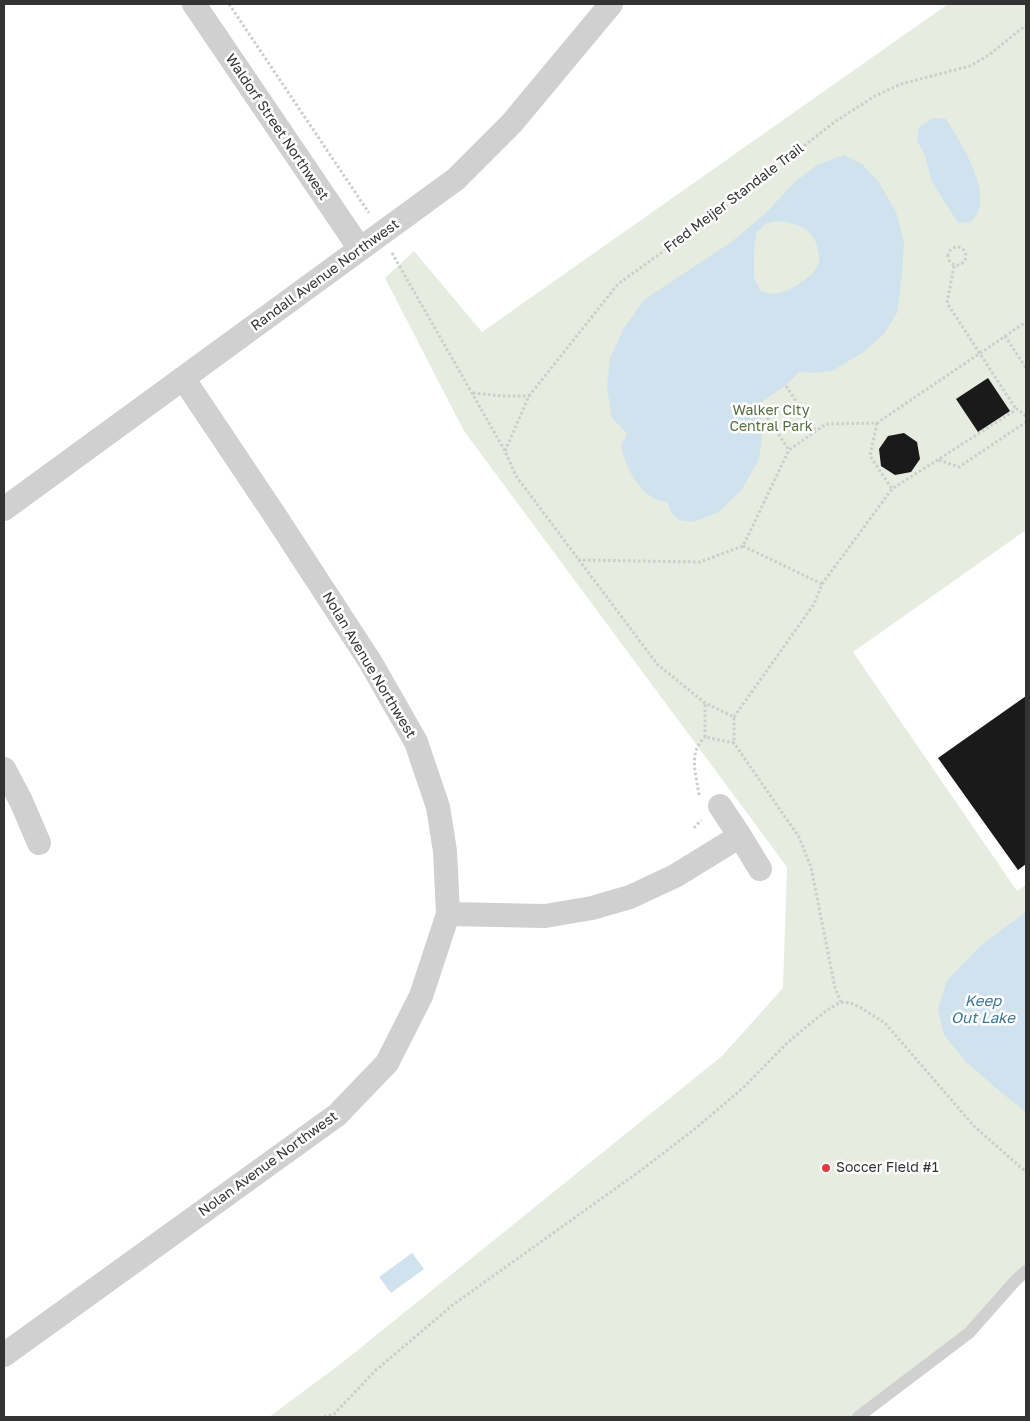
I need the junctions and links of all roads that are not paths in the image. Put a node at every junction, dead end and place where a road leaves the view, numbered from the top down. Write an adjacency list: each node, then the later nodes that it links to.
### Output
1 (194, 4): 3 (street, Waldorf Street Northwest)
2 (611, 4): 3 (street, Randall Avenue Northwest)
3 (360, 249): 4 (street, Randall Avenue Northwest)
4 (182, 378): 5 (street, Randall Avenue Northwest); 11 (street, Nolan Avenue Northwest)
5 (4, 509)
6 (4, 769): 9 (street)
7 (712, 812): 8 (street)
8 (740, 836): 10 (street); 11 (street)
9 (39, 843)
10 (760, 869)
11 (448, 914): 13 (street, Nolan Avenue Northwest)
12 (1026, 1271): 14 (lane)
13 (4, 1355)
14 (858, 1417)

